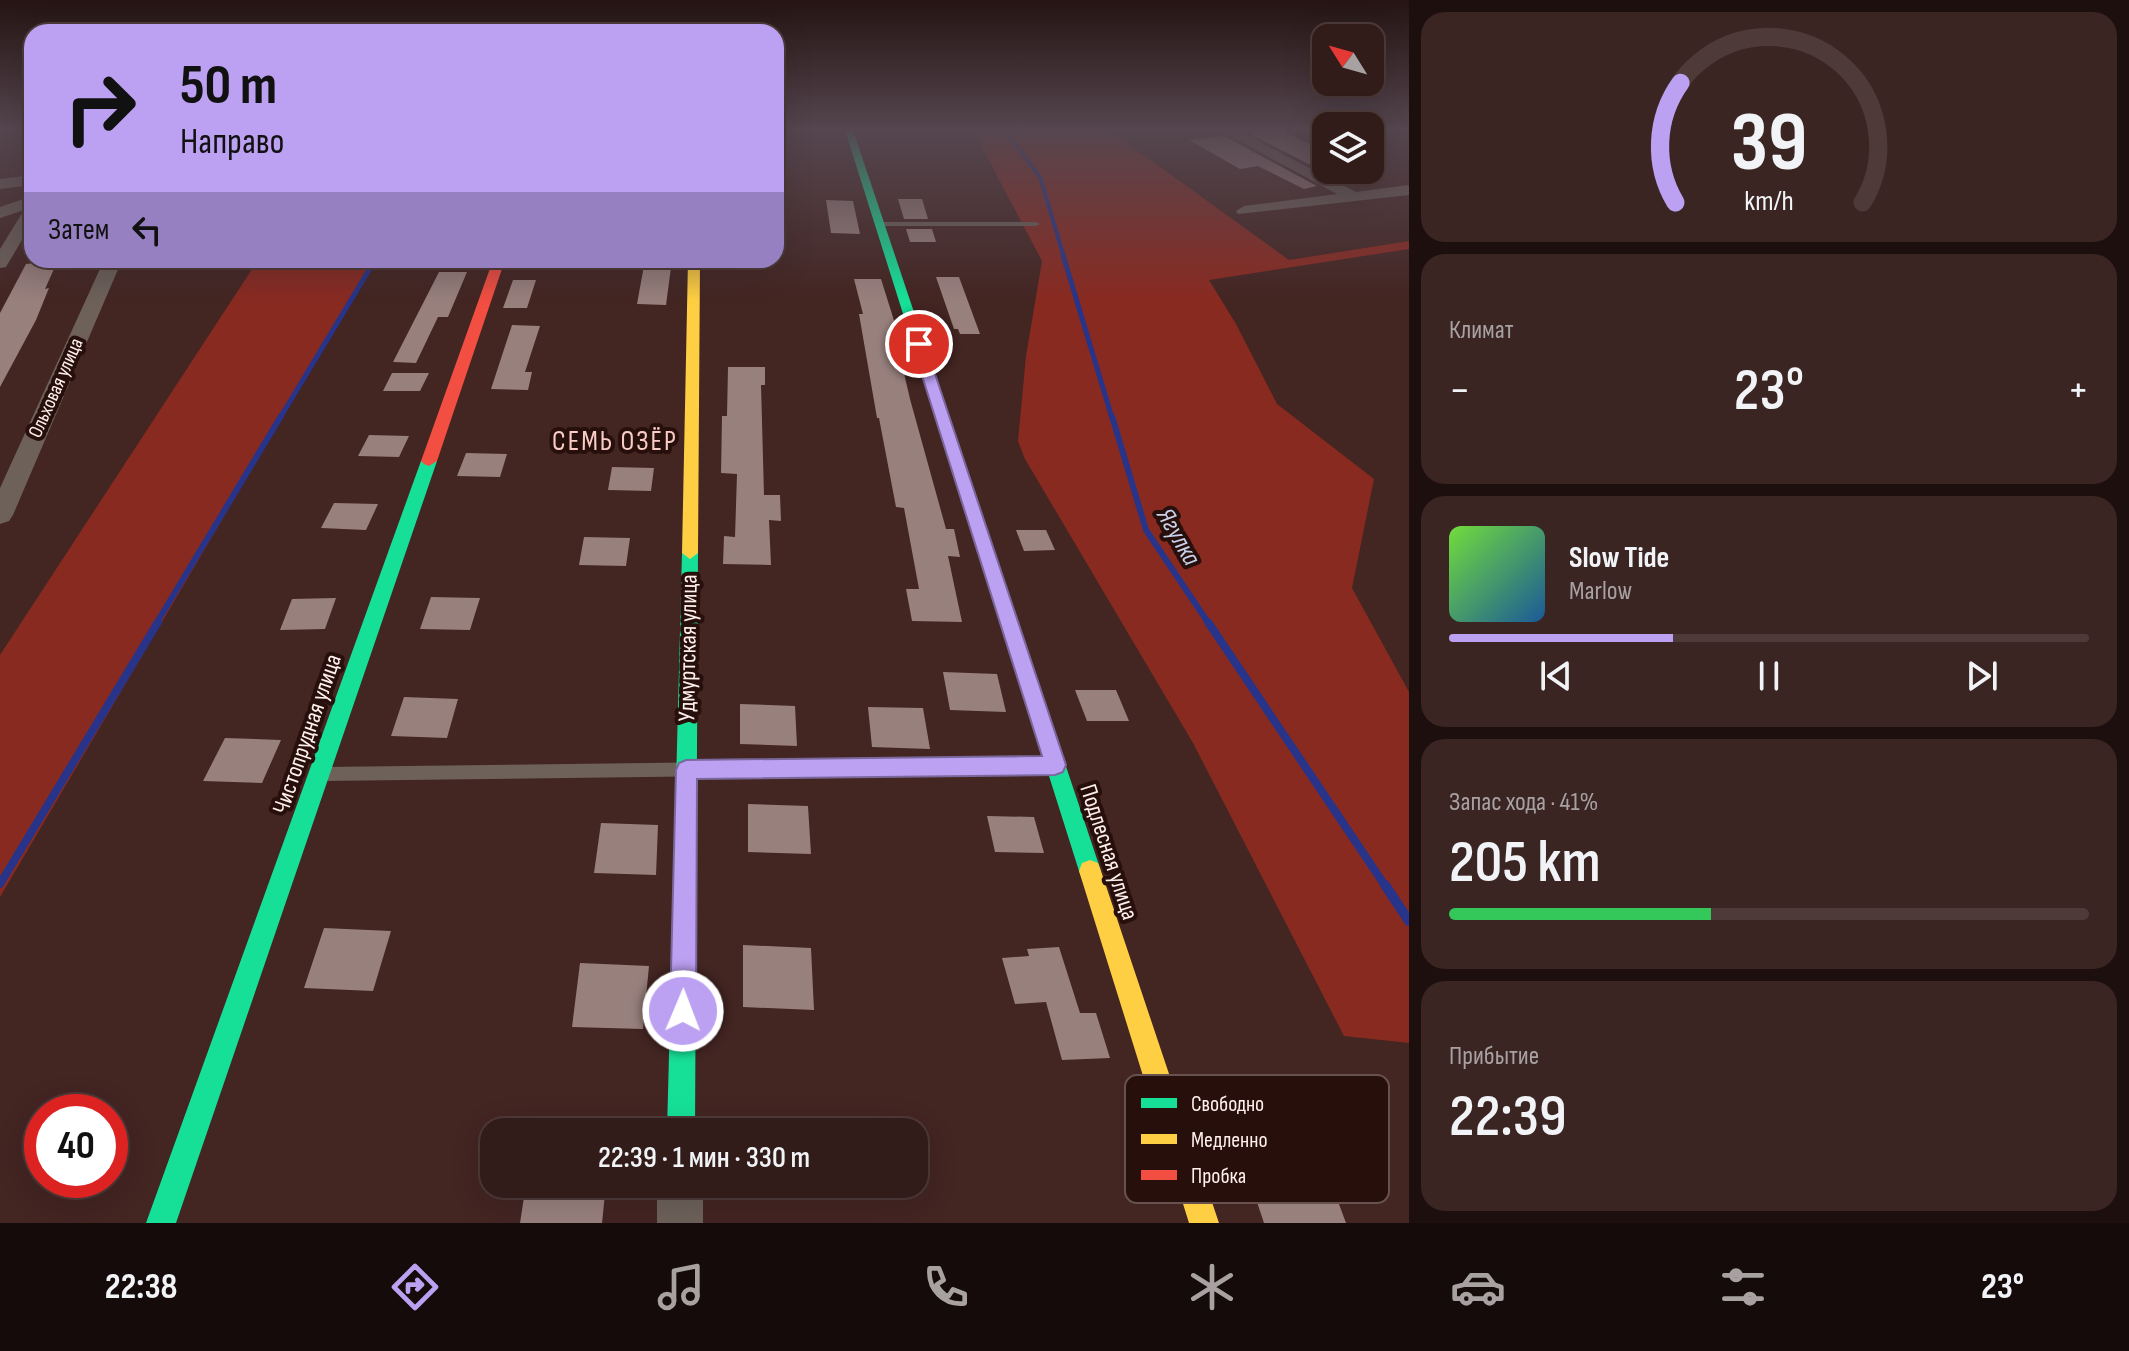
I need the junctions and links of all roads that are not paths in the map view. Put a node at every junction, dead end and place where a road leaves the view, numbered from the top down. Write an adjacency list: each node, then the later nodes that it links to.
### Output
1 (868, 187): 9 (street, Подлесная улица)
2 (1335, 187): 4 (street)
3 (1409, 190): 4 (street)
4 (1356, 198): 6 (street)
5 (24, 204): 7 (street)
6 (1244, 211)
7 (0, 213)
8 (24, 222): 11 (street)
9 (880, 224): 10 (lane); 16 (street, Подлесная улица)
10 (1036, 224)
11 (0, 263)
12 (109, 268): 15 (street, Ольховая улица)
13 (496, 268): 18 (street, Чистопрудная улица)
14 (694, 268): 17 (street, Удмуртская улица)
15 (0, 515)
16 (1055, 765): 17 (lane); 19 (street, Подлесная улица)
17 (686, 770): 18 (lane); 20 (street, Удмуртская улица)
18 (319, 774): 23 (street, Чистопрудная улица)
19 (1156, 1075)
20 (681, 1118)
21 (680, 1198): 24 (street)
22 (1197, 1203): 25 (street, Подлесная улица)
23 (161, 1223)
24 (680, 1223)
25 (1204, 1223)

